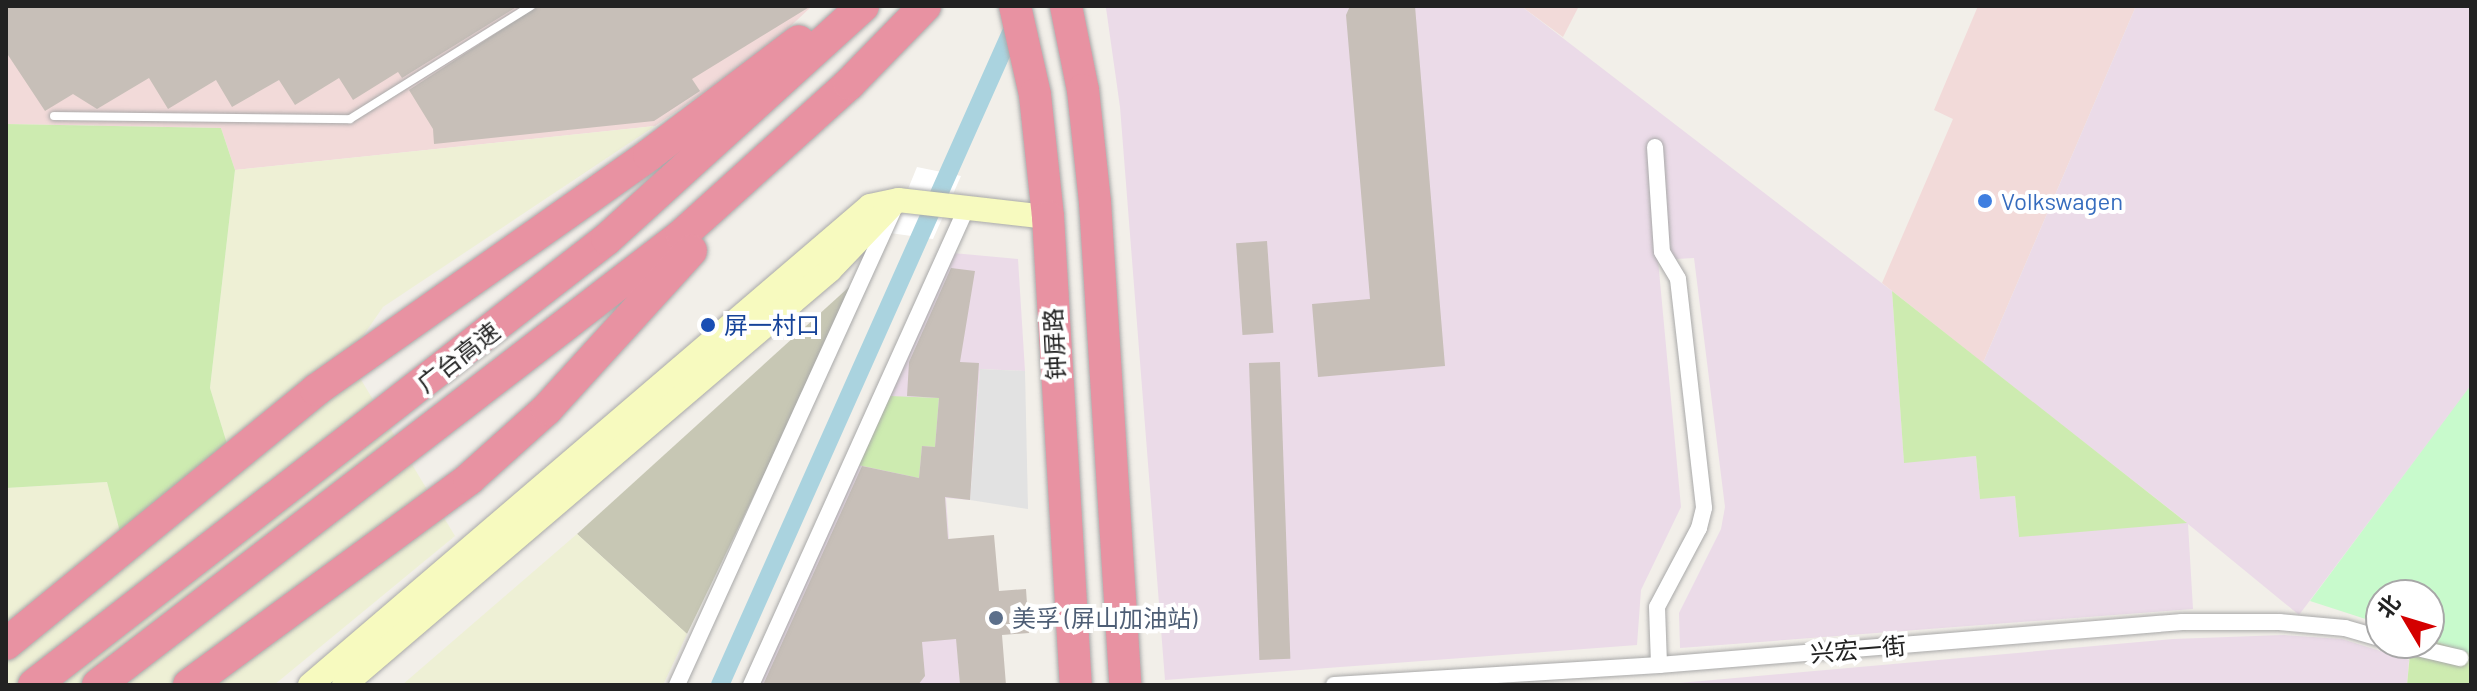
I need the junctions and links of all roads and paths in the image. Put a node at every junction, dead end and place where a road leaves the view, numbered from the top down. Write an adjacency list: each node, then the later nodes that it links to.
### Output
1 (531, 6): 8 (lane)
2 (841, 6): 14 (highway)
3 (863, 6): 18 (highway, 广台高速)
4 (925, 6): 19 (highway, 广台高速)
5 (942, 6): 20 (highway)
6 (1015, 6): 12 (highway, 钟屏路)
7 (1066, 6): 26 (highway, 钟屏路)
8 (54, 116)
9 (1655, 147): 17 (street)
10 (898, 200): 11 (street); 21 (street); 22 (street); 23 (street)
11 (957, 208): 12 (street); 24 (street)
12 (1048, 217): 25 (highway, 钟屏路)
13 (2365, 634): 17 (street, 兴宏一街)
14 (6, 644)
15 (2445, 654): 16 (street)
16 (2460, 658)
17 (1659, 665): 27 (street, 兴宏一街)
18 (34, 685)
19 (98, 685)
20 (189, 685)
21 (310, 685)
22 (344, 685)
23 (677, 685)
24 (751, 685)
25 (1076, 685)
26 (1125, 685)
27 (1334, 685)

